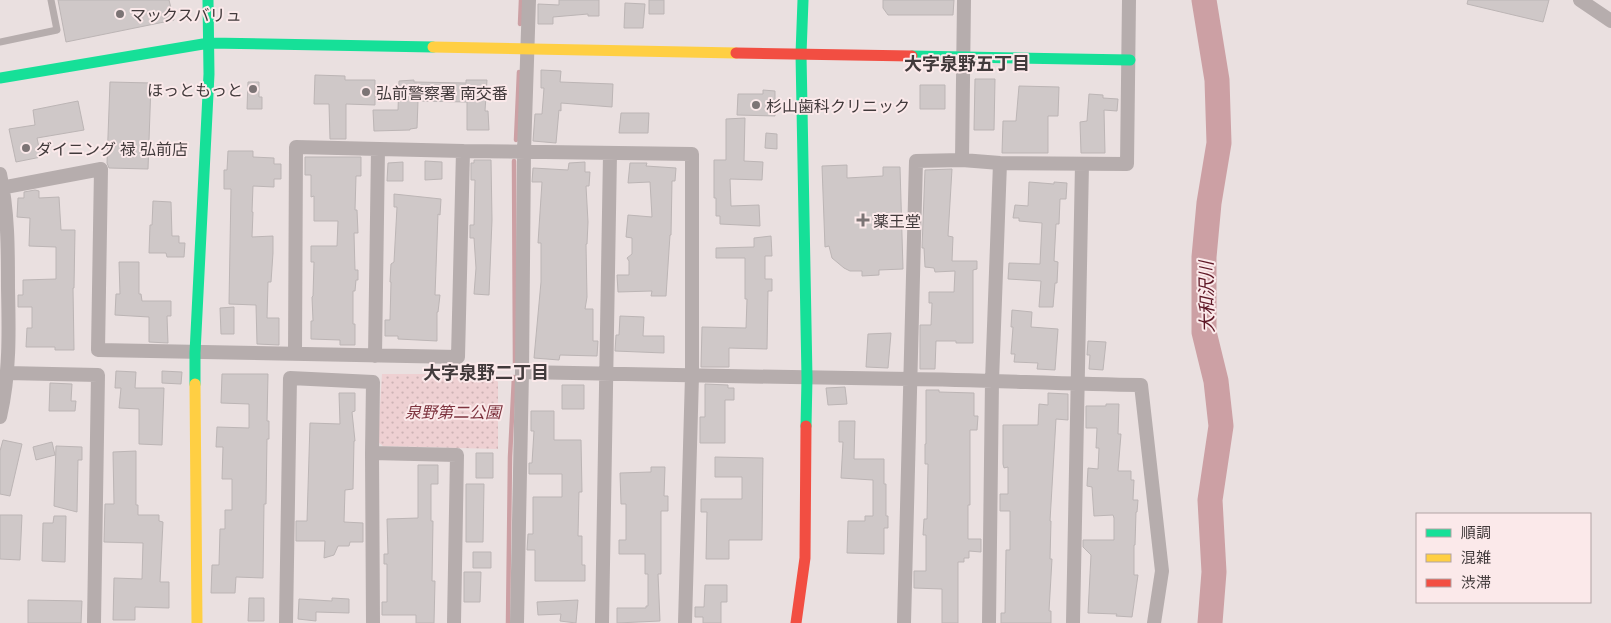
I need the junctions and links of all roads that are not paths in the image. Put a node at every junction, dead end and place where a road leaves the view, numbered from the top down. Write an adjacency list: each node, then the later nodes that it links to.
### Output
1 (51, 0): 9 (lane)
2 (208, 0): 10 (street)
3 (530, 0): 11 (street)
4 (803, 0): 12 (street)
5 (964, 0): 13 (street)
6 (1129, 0): 14 (street)
7 (1580, 0): 8 (street)
8 (1611, 21)
9 (0, 42)
10 (209, 43): 11 (street); 15 (street); 25 (street)
11 (529, 48): 12 (street); 18 (street)
12 (801, 54): 13 (street); 32 (street)
13 (963, 56): 14 (street); 20 (street)
14 (1130, 60): 22 (street)
15 (0, 78)
16 (378, 149): 17 (street); 26 (street); 27 (street)
17 (463, 152): 18 (street); 27 (street)
18 (524, 152): 19 (street); 28 (street)
19 (610, 154): 30 (street); 31 (street)
20 (962, 160): 21 (street); 33 (street)
21 (1000, 163): 22 (street); 34 (street)
22 (1082, 164): 35 (street)
23 (0, 174): 24 (street)
24 (1, 188): 25 (street); 29 (street)
25 (195, 353): 26 (street); 39 (street)
26 (295, 354): 27 (street)
27 (375, 356)
28 (522, 372): 30 (street); 43 (street)
29 (7, 373): 36 (street); 38 (street)
30 (606, 374): 31 (street); 44 (street)
31 (692, 376): 32 (street); 45 (street)
32 (807, 378): 33 (street); 46 (street)
33 (910, 379): 34 (street); 47 (street)
34 (992, 381): 35 (street); 48 (street)
35 (1077, 384): 49 (street); 50 (street)
36 (0, 417)
37 (372, 453): 40 (street); 41 (street); 42 (street)
38 (94, 623)
39 (197, 623)
40 (286, 623)
41 (373, 623)
42 (454, 623)
43 (517, 623)
44 (602, 623)
45 (685, 623)
46 (796, 623)
47 (904, 623)
48 (989, 623)
49 (1073, 623)
50 (1154, 623)

